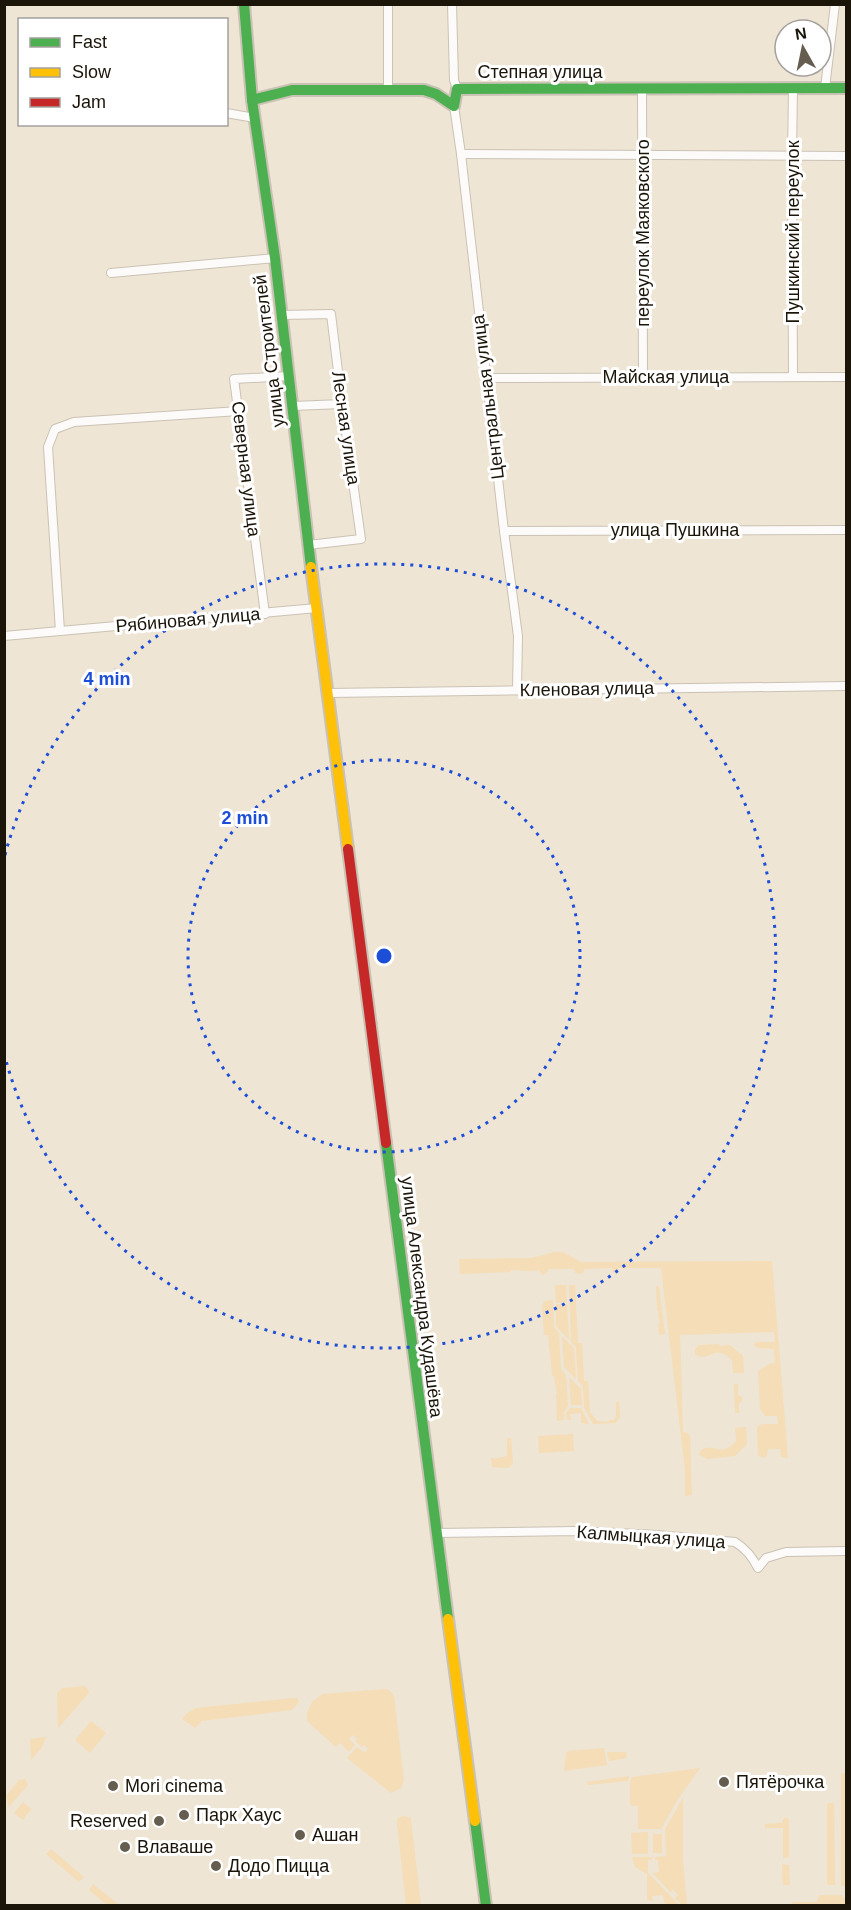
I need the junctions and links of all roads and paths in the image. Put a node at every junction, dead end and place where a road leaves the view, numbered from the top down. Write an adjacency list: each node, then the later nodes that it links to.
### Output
1 (244, 4): 11 (main road, улица Строителей)
2 (388, 4): 10 (street)
3 (452, 4): 9 (street)
4 (835, 4): 7 (street)
5 (642, 88): 6 (main road, Степная улица); 9 (main road, Степная улица); 16 (street, переулок Маяковского)
6 (793, 88): 7 (main road, Степная улица); 18 (street, Пушкинский переулок)
7 (825, 88): 8 (main road, Степная улица)
8 (846, 88)
9 (457, 89): 12 (main road, Степная улица)
10 (388, 90): 11 (main road); 12 (main road)
11 (252, 100): 14 (main road, улица Строителей)
12 (453, 106): 15 (street, Центральная улица)
13 (228, 113): 14 (street)
14 (255, 118): 19 (main road, улица Строителей)
15 (460, 154): 16 (street); 25 (street, Центральная улица)
16 (643, 154): 18 (street); 26 (street, переулок Маяковского)
17 (846, 156): 18 (street)
18 (792, 157): 24 (street, Пушкинский переулок)
19 (275, 258): 20 (street); 21 (main road, улица Строителей)
20 (111, 273)
21 (281, 315): 22 (main road, улица Строителей); 27 (street, Лесная улица)
22 (289, 376): 28 (main road, улица Строителей); 29 (street, Северная улица)
23 (846, 376): 24 (street, Майская улица)
24 (793, 377): 26 (street, Майская улица)
25 (486, 378): 26 (street, Майская улица); 31 (street, Центральная улица)
26 (643, 378)
27 (342, 404): 28 (street); 32 (street, Лесная улица)
28 (292, 406): 32 (main road, улица Строителей)
29 (239, 411): 34 (street, Северная улица); 35 (street)
30 (846, 530): 31 (street, улица Пушкина)
31 (504, 531): 38 (street, Центральная улица)
32 (308, 545): 33 (main road, улица Строителей)
33 (317, 608): 34 (street, Рябиновая улица); 39 (main road, улица Строителей)
34 (265, 614): 35 (street, Рябиновая улица)
35 (60, 631): 36 (street, Рябиновая улица)
36 (4, 636)
37 (846, 686): 38 (street, Кленовая улица)
38 (517, 689): 39 (street, Кленовая улица)
39 (328, 693): 40 (main road, улица Александра Кудашёва)
40 (436, 1533): 41 (street, Калмыцкая улица); 42 (main road, улица Александра Кудашёва)
41 (846, 1551)
42 (486, 1905)

